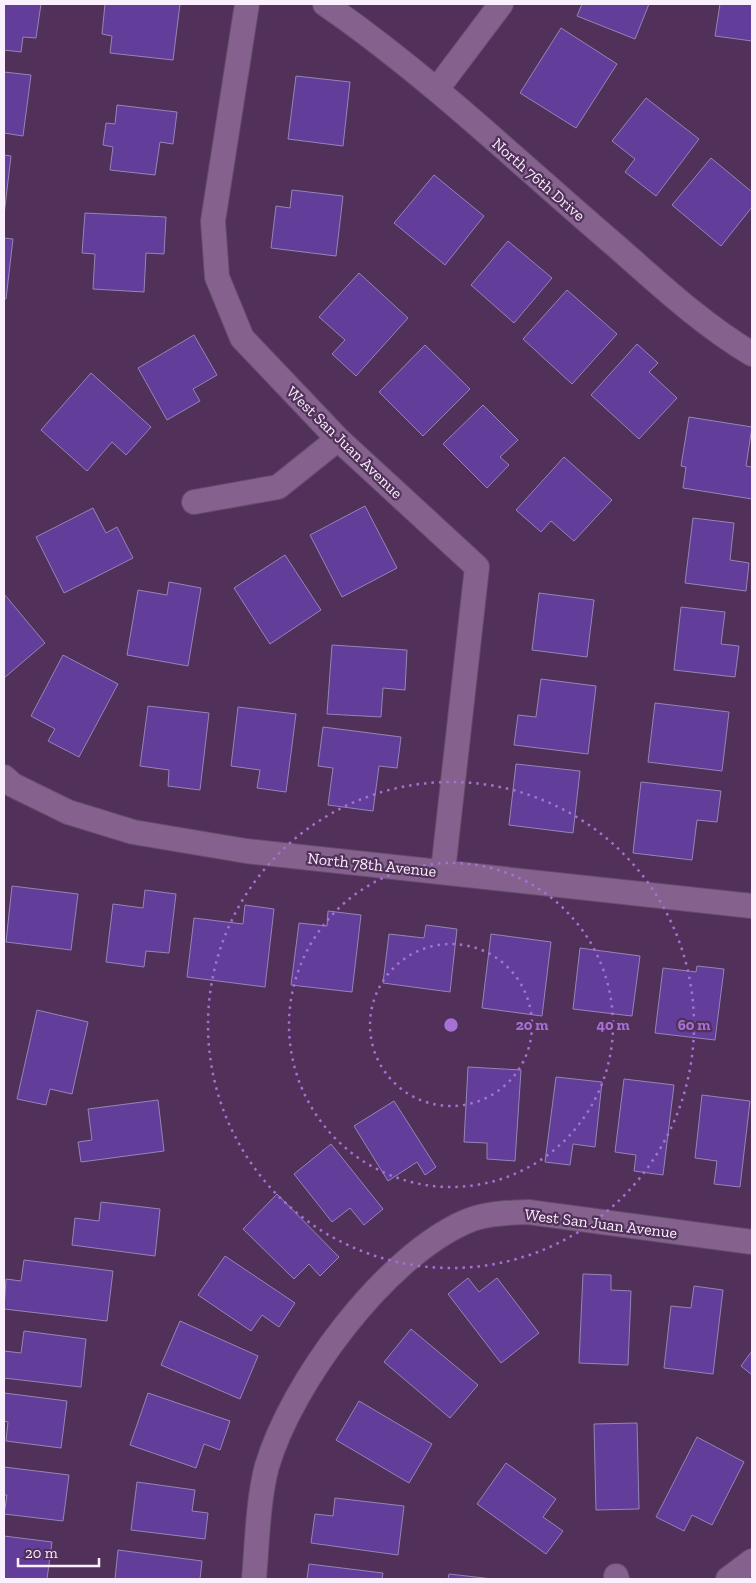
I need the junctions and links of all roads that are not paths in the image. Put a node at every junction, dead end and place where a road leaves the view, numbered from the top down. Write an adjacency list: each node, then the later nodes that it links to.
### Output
1 (246, 4): 6 (street, West San Juan Avenue)
2 (325, 4): 4 (street, North 76th Drive)
3 (501, 4): 4 (street)
4 (437, 89): 5 (street, North 76th Drive)
5 (752, 354)
6 (338, 439): 7 (street); 9 (street, West San Juan Avenue)
7 (194, 502)
8 (4, 777): 9 (street, North 78th Avenue)
9 (443, 871): 10 (street, North 78th Avenue)
10 (752, 906)
11 (752, 1242): 13 (street, West San Juan Avenue)
12 (752, 1561): 14 (street)
13 (254, 1579)
14 (728, 1579)

